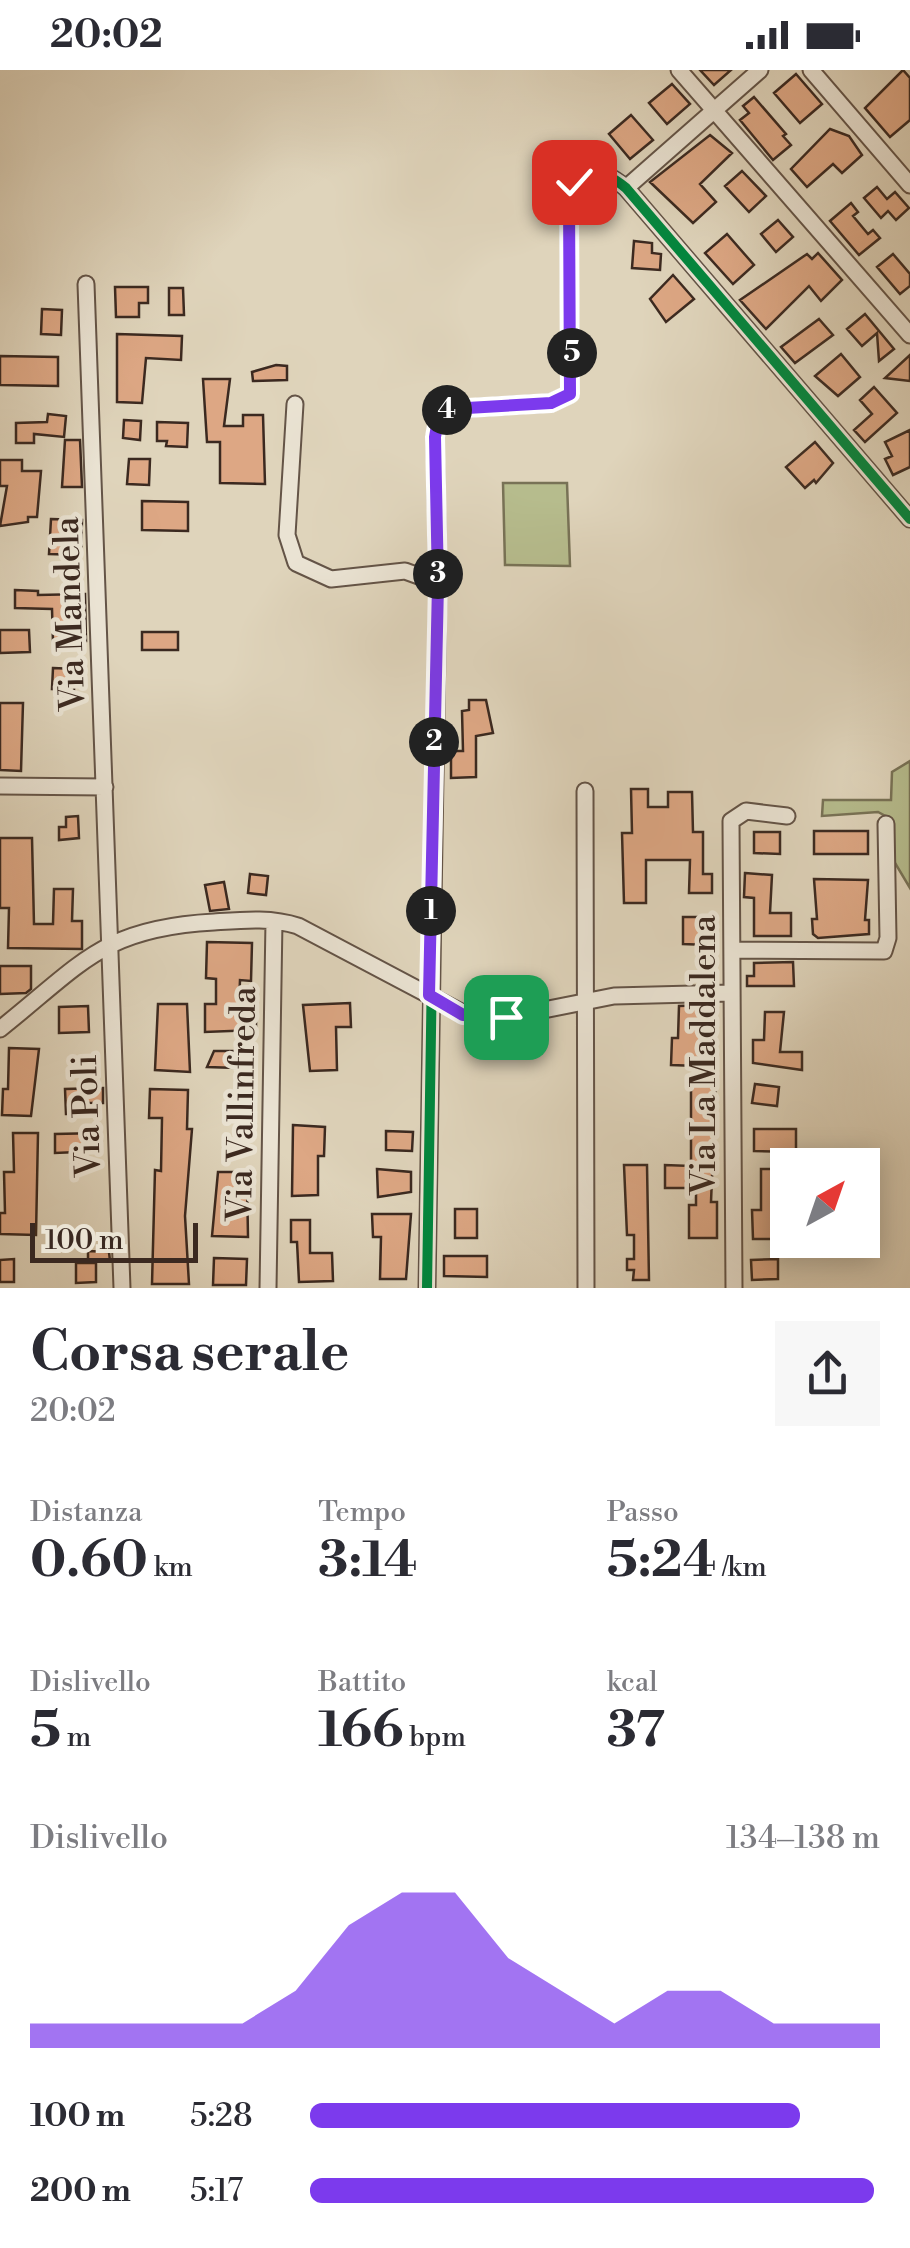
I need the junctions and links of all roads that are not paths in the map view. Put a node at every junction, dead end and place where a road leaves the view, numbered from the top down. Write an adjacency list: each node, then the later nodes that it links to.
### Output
1 (679, 70): 4 (street)
2 (760, 70): 4 (street)
3 (811, 70): 5 (street)
4 (714, 110): 6 (street); 8 (street)
5 (910, 185)
6 (626, 188): 10 (street); 11 (street)
7 (86, 284): 13 (street, Via Mandela)
8 (906, 323)
9 (295, 404): 11 (street)
10 (910, 519)
11 (438, 584): 21 (street)
12 (0, 786): 13 (street)
13 (105, 787): 18 (street, Via Mandela)
14 (585, 791): 22 (street)
15 (787, 816): 19 (street, Via La Maddalena)
16 (886, 824): 19 (street)
17 (274, 920): 18 (street); 21 (street); 25 (street, Via Vallinfreda)
18 (110, 942): 23 (street); 24 (street, Via Poli)
19 (734, 950): 20 (street, Via La Maddalena)
20 (732, 994): 22 (street); 28 (street, Via La Maddalena)
21 (429, 995): 22 (street); 26 (street)
22 (584, 1000): 27 (street)
23 (0, 1029)
24 (122, 1288)
25 (268, 1288)
26 (427, 1288)
27 (586, 1288)
28 (734, 1288)

